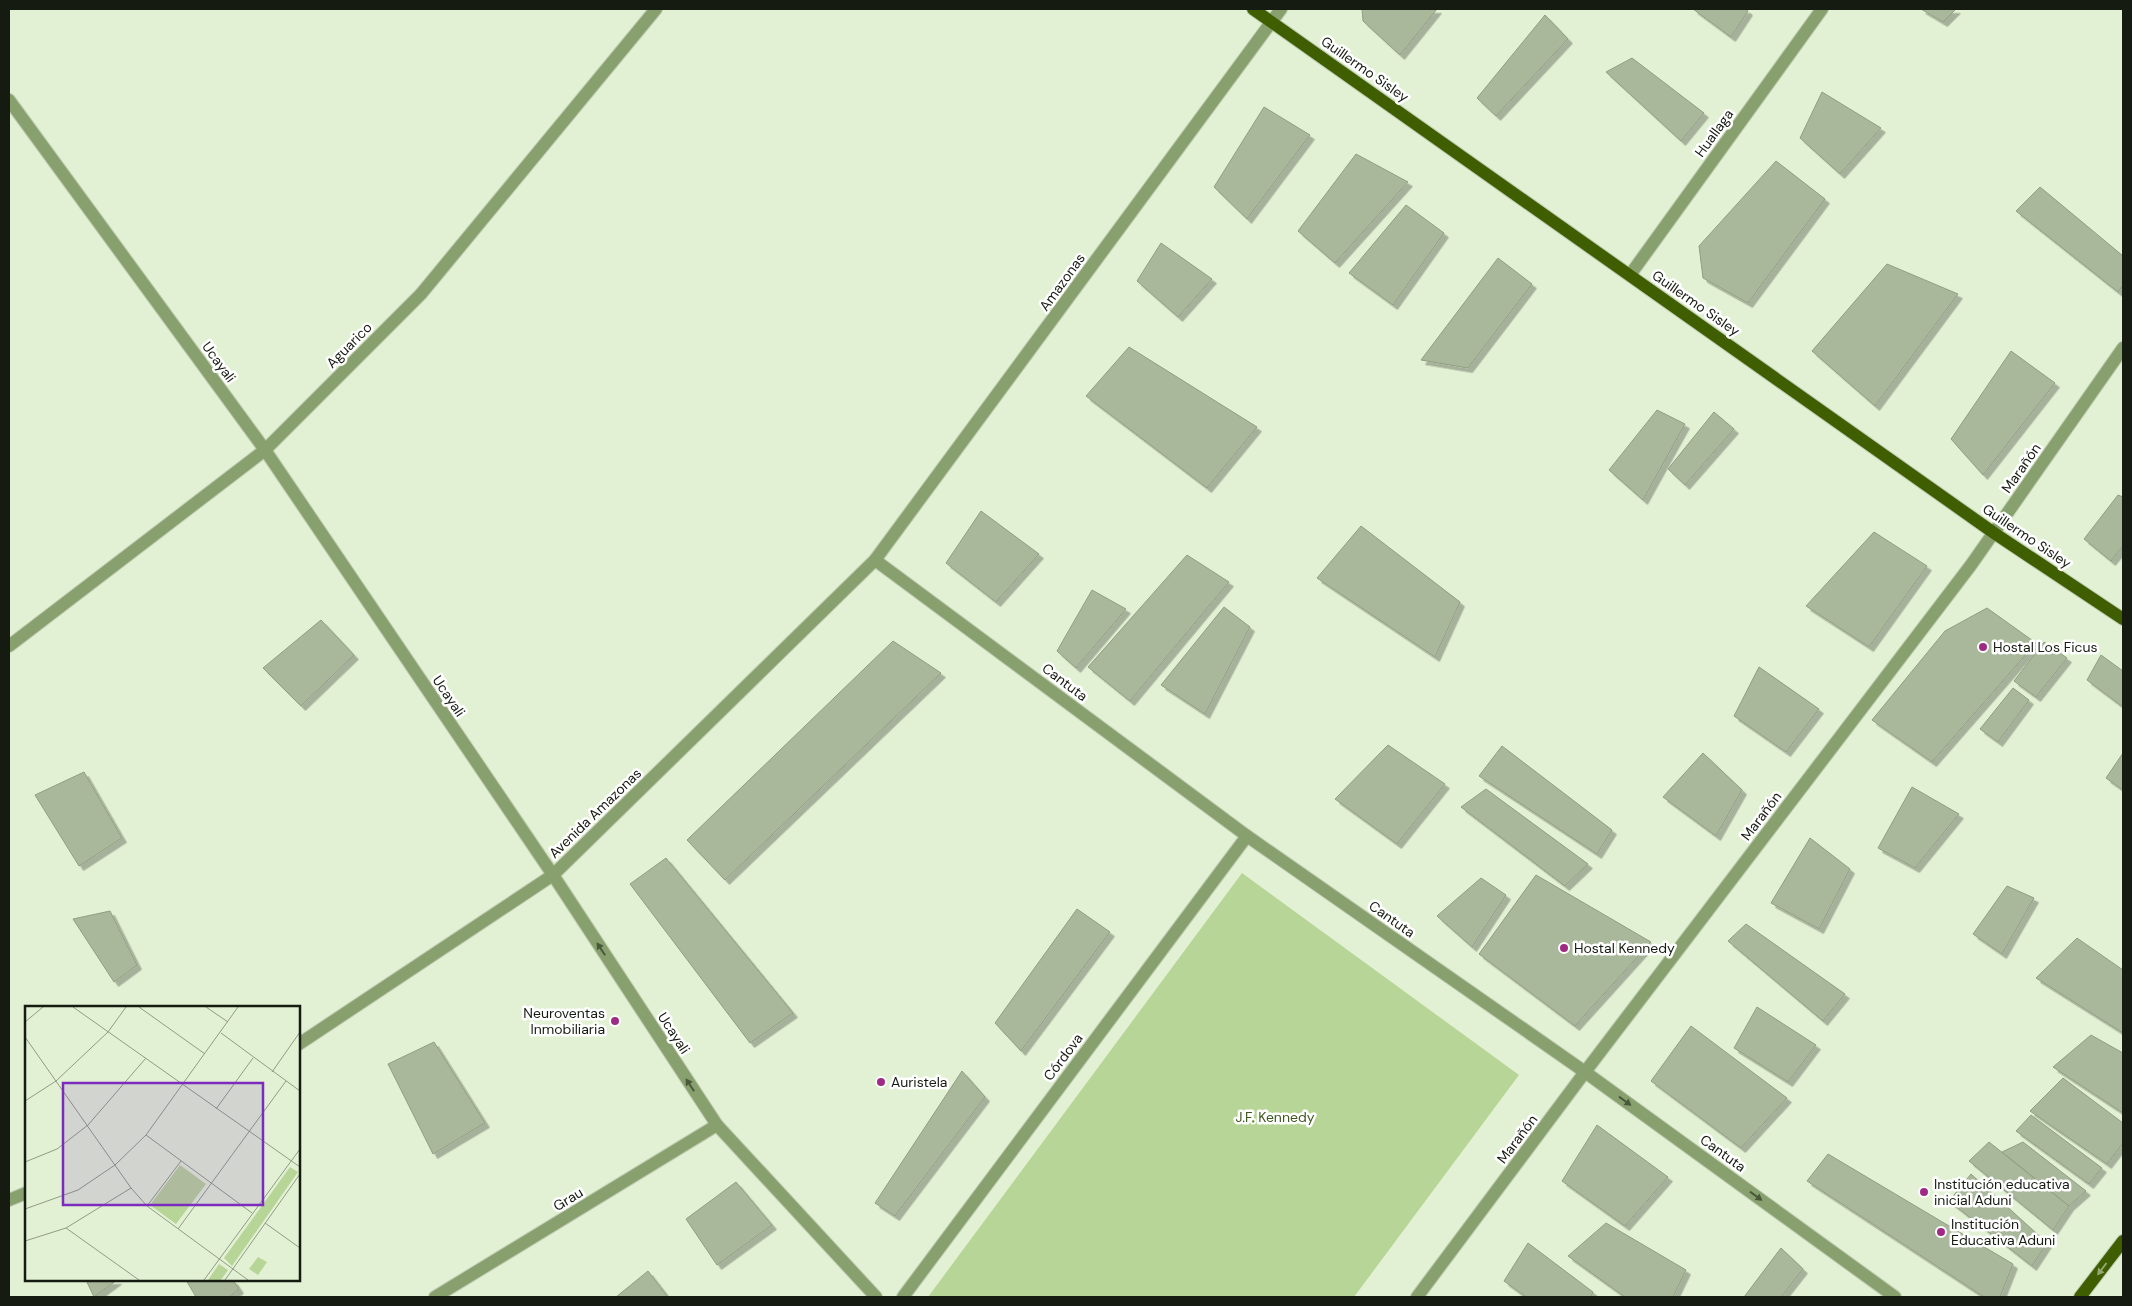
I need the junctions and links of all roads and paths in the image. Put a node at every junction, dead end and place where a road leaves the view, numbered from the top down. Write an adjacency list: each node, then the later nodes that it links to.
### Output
1 (656, 9): 9 (street, Aguarico)
2 (1253, 9): 5 (main road, Guillermo Sisley)
3 (1281, 9): 5 (street, Amazonas)
4 (1822, 9): 7 (street, Huallaga)
5 (1272, 21): 7 (main road, Guillermo Sisley); 11 (street, Amazonas)
6 (9, 100): 9 (street, Ucayali)
7 (1630, 275): 10 (main road, Guillermo Sisley)
8 (2123, 348): 10 (street, Marañón)
9 (265, 450): 13 (street, Aguarico); 15 (street, Ucayali)
10 (1994, 533): 12 (main road, Guillermo Sisley); 17 (street, Marañón)
11 (875, 560): 14 (street, Cantuta); 15 (street, Avenida Amazonas)
12 (2123, 618)
13 (9, 646)
14 (1247, 836): 17 (street, Cantuta); 24 (street, Córdova)
15 (552, 875): 16 (street, Avenida Amazonas); 18 (street, Ucayali, one-way to 15)
16 (300, 1043)
17 (1585, 1072): 25 (street, Marañón); 26 (street, Cantuta, one-way to 26)
18 (716, 1126): 22 (street, Grau); 23 (street, Ucayali)
19 (25, 1193): 20 (street)
20 (9, 1200)
21 (2123, 1241): 27 (main road, one-way to 27)
22 (435, 1297)
23 (876, 1297)
24 (903, 1297)
25 (1417, 1297)
26 (1896, 1297)
27 (2080, 1297)

